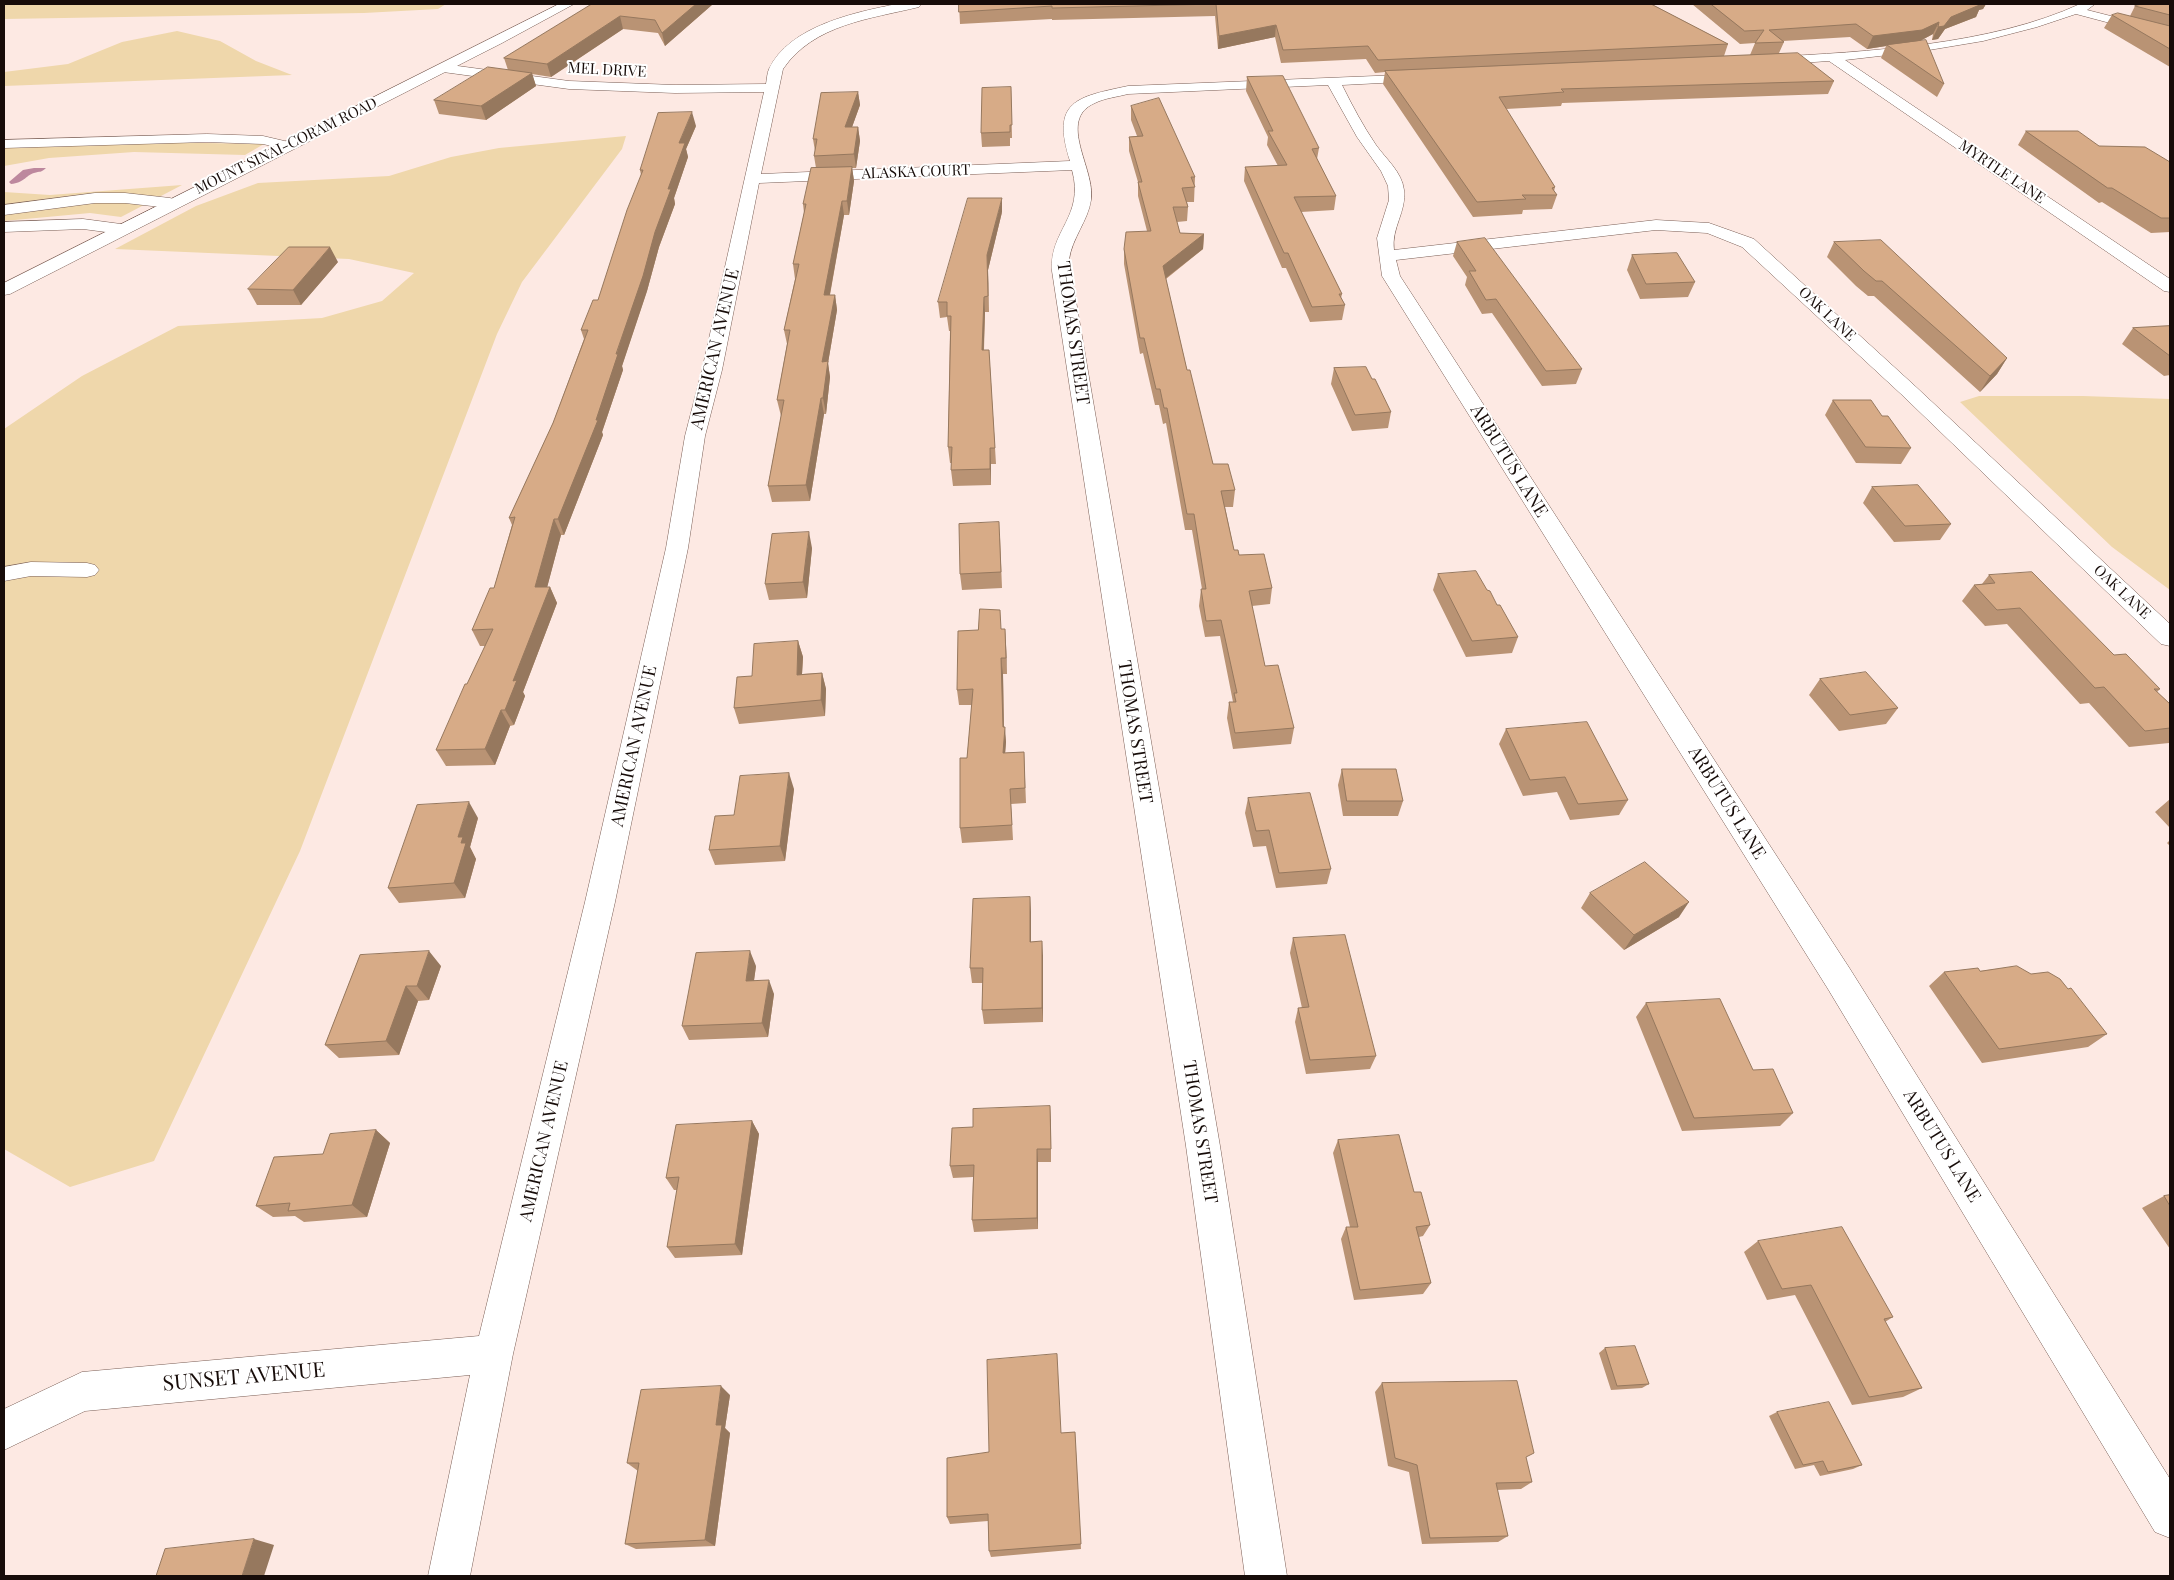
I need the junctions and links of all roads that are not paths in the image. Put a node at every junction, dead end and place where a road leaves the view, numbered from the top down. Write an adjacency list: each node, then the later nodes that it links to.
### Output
1 (568, 4): 7 (street, MOUNT SINAI-CORAM ROAD)
2 (915, 4): 10 (street, AMERICAN AVENUE)
3 (2083, 7): 4 (street); 5 (street)
4 (2170, 35)
5 (1833, 58): 6 (street); 20 (street, MYRTLE LANE)
6 (1745, 62)
7 (443, 68): 10 (street, MEL DRIVE); 12 (street, MOUNT SINAI-CORAM ROAD)
8 (1442, 76): 9 (street, THOMAS STREET)
9 (1333, 81): 13 (street, THOMAS STREET); 19 (street, ARBUTUS LANE)
10 (771, 88): 14 (street, AMERICAN AVENUE)
11 (4, 144): 12 (street)
12 (288, 146): 15 (street, MOUNT SINAI-CORAM ROAD)
13 (1079, 165): 14 (street, ALASKA COURT); 29 (street, THOMAS STREET)
14 (754, 179): 25 (street, AMERICAN AVENUE)
15 (170, 203): 16 (street); 18 (street, MOUNT SINAI-CORAM ROAD)
16 (4, 210)
17 (4, 227): 18 (street)
18 (121, 229): 21 (street, MOUNT SINAI-CORAM ROAD)
19 (1387, 256): 24 (street, OAK LANE); 27 (street, ARBUTUS LANE)
20 (2170, 287)
21 (4, 290)
22 (87, 570): 23 (street)
23 (4, 574)
24 (2170, 638)
25 (494, 1354): 26 (street, SUNSET AVENUE); 28 (street, AMERICAN AVENUE)
26 (4, 1430)
27 (2170, 1517)
28 (449, 1576)
29 (1266, 1576)

